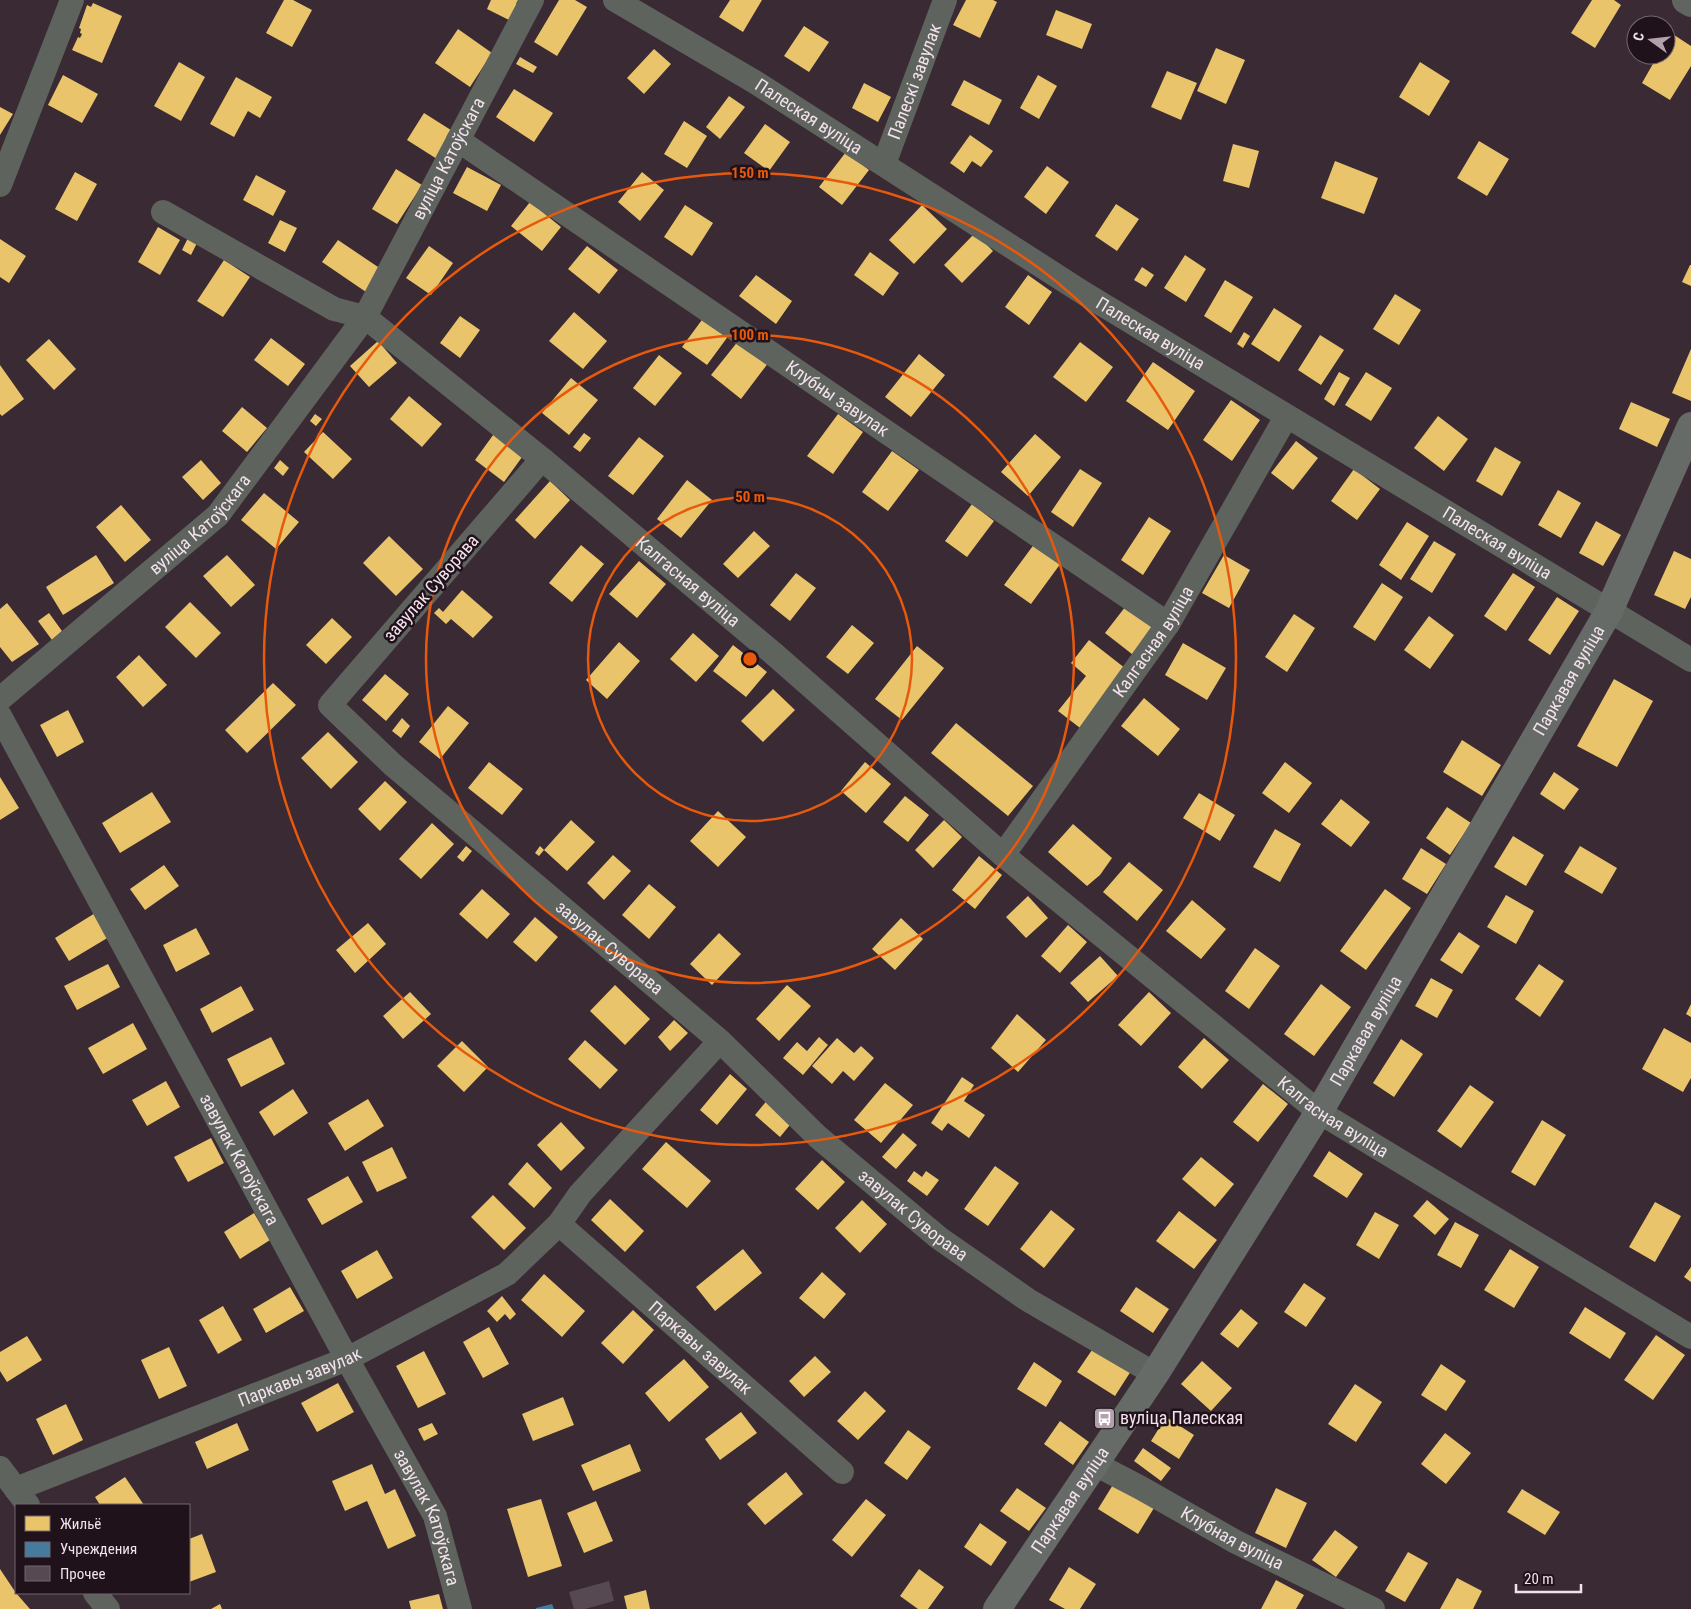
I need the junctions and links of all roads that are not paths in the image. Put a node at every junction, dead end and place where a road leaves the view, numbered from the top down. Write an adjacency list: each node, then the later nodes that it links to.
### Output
1 (72, 0): 9 (street)
2 (532, 0): 7 (street, вуліца Катоўскага)
3 (614, 0): 8 (street, Палеская вуліца)
4 (945, 0): 8 (street, Палескі завулак)
5 (1686, 0): 6 (main road)
6 (1691, 3)
7 (458, 140): 11 (street, вуліца Катоўскага); 16 (street, Клубны завулак)
8 (884, 164): 12 (street, Палеская вуліца)
9 (0, 185)
10 (163, 212): 11 (street)
11 (365, 316): 14 (street, Калгасная вуліца); 18 (street, вуліца Катоўскага)
12 (1286, 417): 15 (street, Палеская вуліца); 16 (street, Калгасная вуліца)
13 (1691, 426): 15 (main road, Паркавая вуліца)
14 (542, 459): 20 (street, Калгасная вуліца); 21 (street, завулак Суворава)
15 (1609, 611): 17 (street, Палеская вуліца); 22 (main road, Паркавая вуліца)
16 (1168, 624): 20 (street, Калгасная вуліца)
17 (1691, 660)
18 (0, 699)
19 (0, 716): 25 (street, завулак Катоўскага)
20 (1004, 856): 22 (street, Калгасная вуліца)
21 (720, 1041): 23 (street, Паркавы завулак); 26 (street, завулак Суворава)
22 (1320, 1112): 24 (street, Калгасная вуліца); 26 (main road, Паркавая вуліца)
23 (559, 1224): 25 (street, Паркавы завулак); 29 (street, Паркавы завулак)
24 (1691, 1337)
25 (347, 1358): 30 (street, Паркавы завулак); 33 (street, завулак Катоўскага)
26 (1155, 1374): 27 (main road, Паркавая вуліца)
27 (1095, 1464): 34 (main road, Паркавая вуліца); 35 (street, Клубная вуліца)
28 (0, 1468): 30 (street)
29 (842, 1472)
30 (22, 1497)
31 (96, 1594): 32 (street)
32 (108, 1609)
33 (460, 1609)
34 (997, 1609)
35 (1373, 1609)

